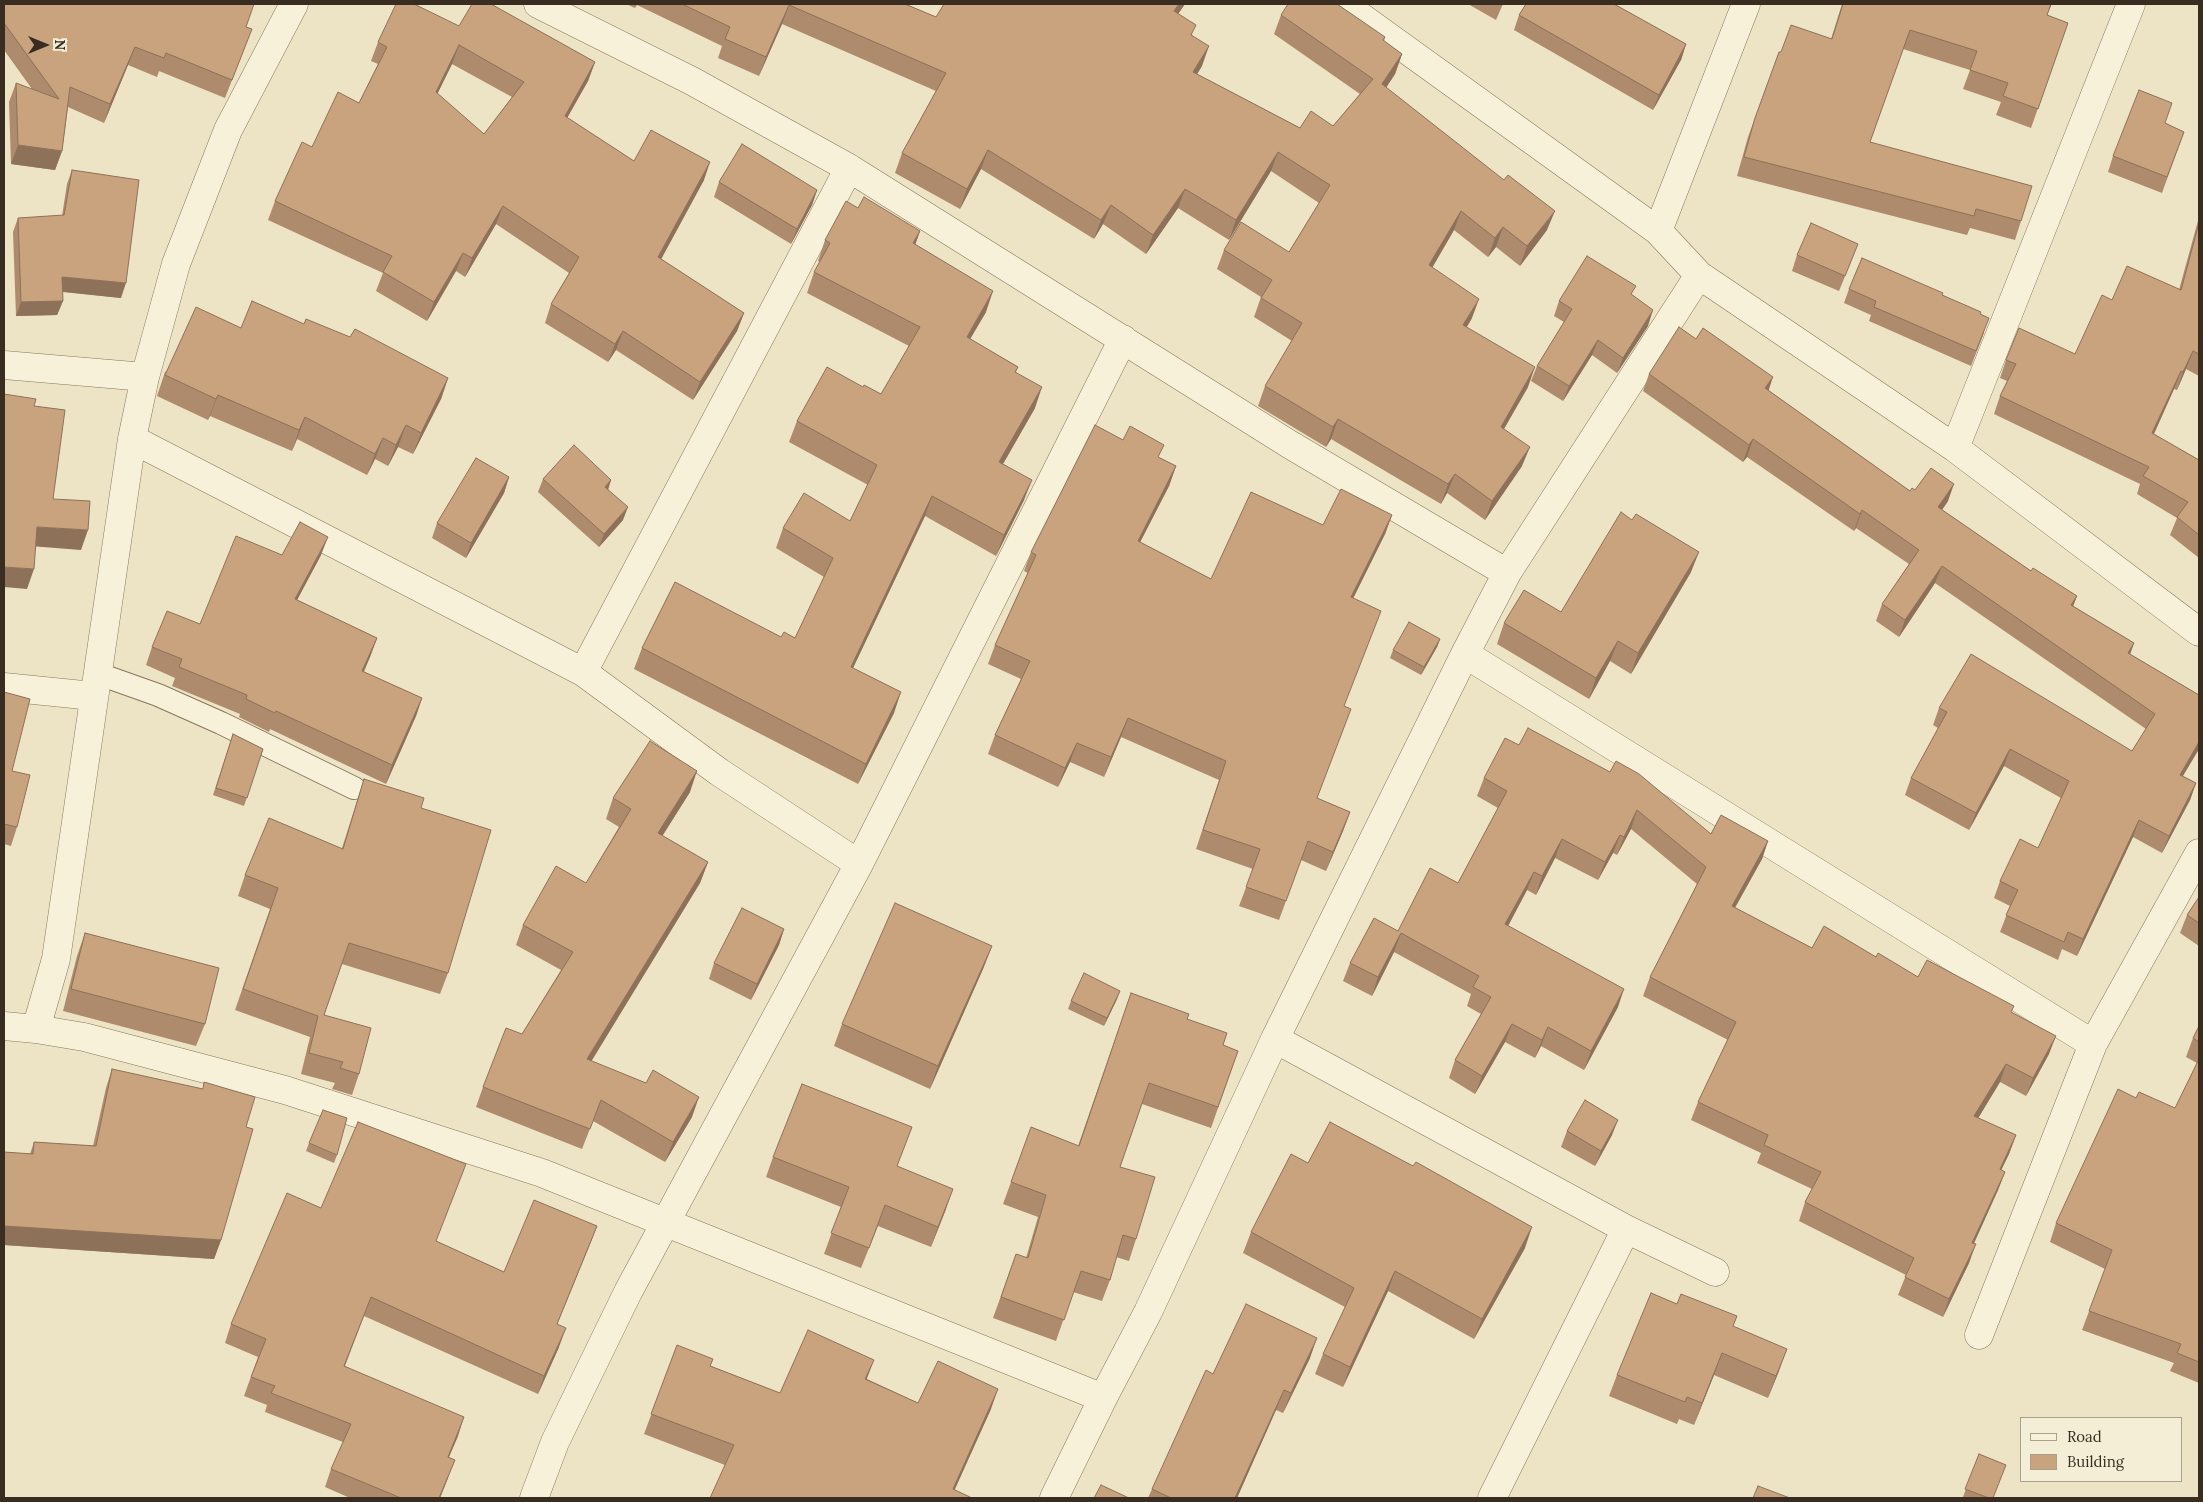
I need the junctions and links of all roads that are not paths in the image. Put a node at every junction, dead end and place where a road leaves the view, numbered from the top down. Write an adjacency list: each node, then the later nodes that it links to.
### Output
1 (294, 4): 11 (street)
2 (538, 4): 6 (street)
3 (1343, 4): 7 (street)
4 (1746, 4): 7 (street)
5 (2131, 4): 13 (street)
6 (849, 168): 9 (street); 17 (street)
7 (1658, 231): 8 (street)
8 (1699, 275): 13 (street); 14 (street)
9 (1123, 339): 14 (street); 22 (street)
10 (4, 365): 11 (street)
11 (145, 377): 12 (street)
12 (132, 439): 17 (street); 18 (street)
13 (1955, 448): 15 (street)
14 (1507, 574): 16 (street)
15 (2199, 632)
16 (1465, 654): 25 (street); 26 (street)
17 (583, 672): 22 (street)
18 (95, 684): 19 (street); 20 (lane); 24 (street)
19 (4, 687)
20 (354, 788)
21 (2199, 854): 26 (street)
22 (860, 864): 27 (street)
23 (4, 1026): 24 (street)
24 (36, 1029): 27 (street)
25 (1274, 1039): 28 (street); 31 (street)
26 (2093, 1044): 30 (street)
27 (667, 1223): 31 (street); 32 (street)
28 (1626, 1230): 29 (street); 34 (street)
29 (1715, 1272)
30 (1979, 1335)
31 (1103, 1398): 33 (street)
32 (534, 1498)
33 (1054, 1498)
34 (1492, 1498)

